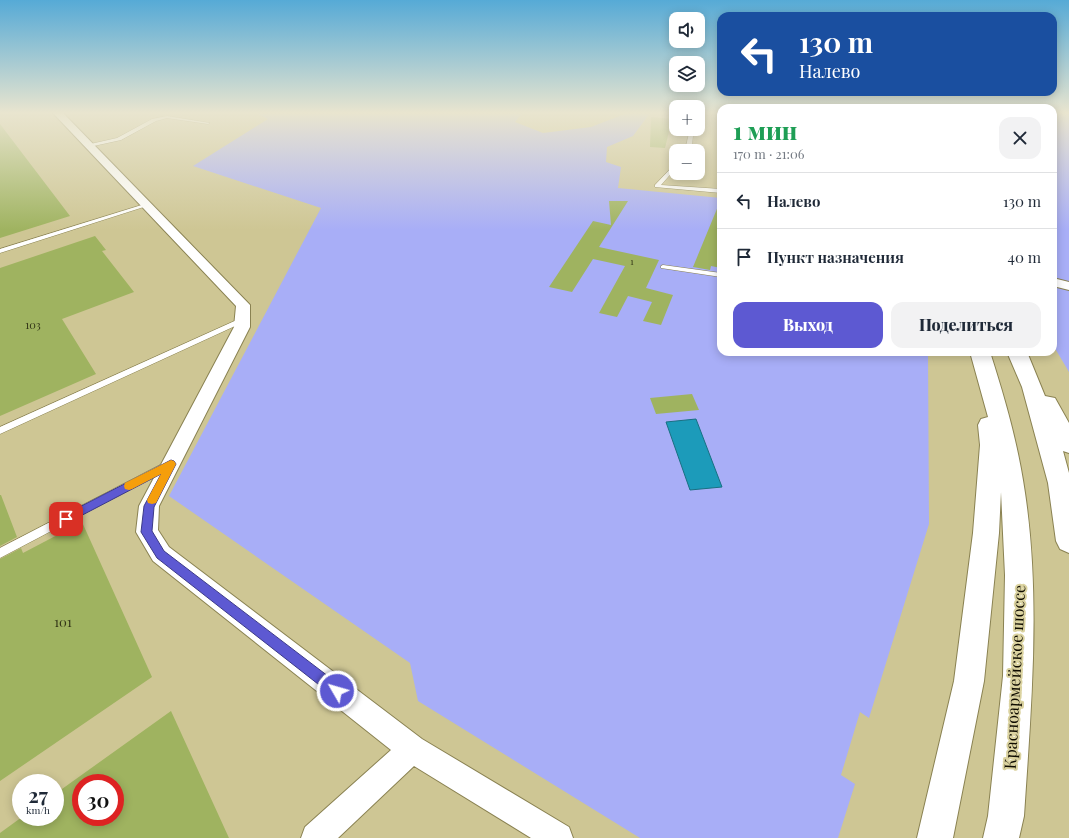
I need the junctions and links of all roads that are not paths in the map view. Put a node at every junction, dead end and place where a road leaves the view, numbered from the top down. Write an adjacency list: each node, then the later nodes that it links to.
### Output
1 (96, 152): 4 (street)
2 (669, 173): 3 (lane)
3 (717, 191)
4 (147, 205): 5 (lane); 10 (street)
5 (0, 251)
6 (663, 267): 7 (lane)
7 (717, 274)
8 (1057, 283): 9 (street)
9 (1069, 286)
10 (242, 321): 13 (lane); 15 (street)
11 (1020, 356): 14 (main road); 16 (main road)
12 (982, 358): 21 (main road); 22 (main road, Красноармейское шоссе)
13 (0, 431)
14 (1069, 444)
15 (171, 464): 17 (lane); 18 (street)
16 (1069, 541)
17 (0, 553)
18 (412, 750): 19 (street); 20 (street)
19 (316, 838)
20 (558, 838)
21 (935, 838)
22 (1001, 838)

